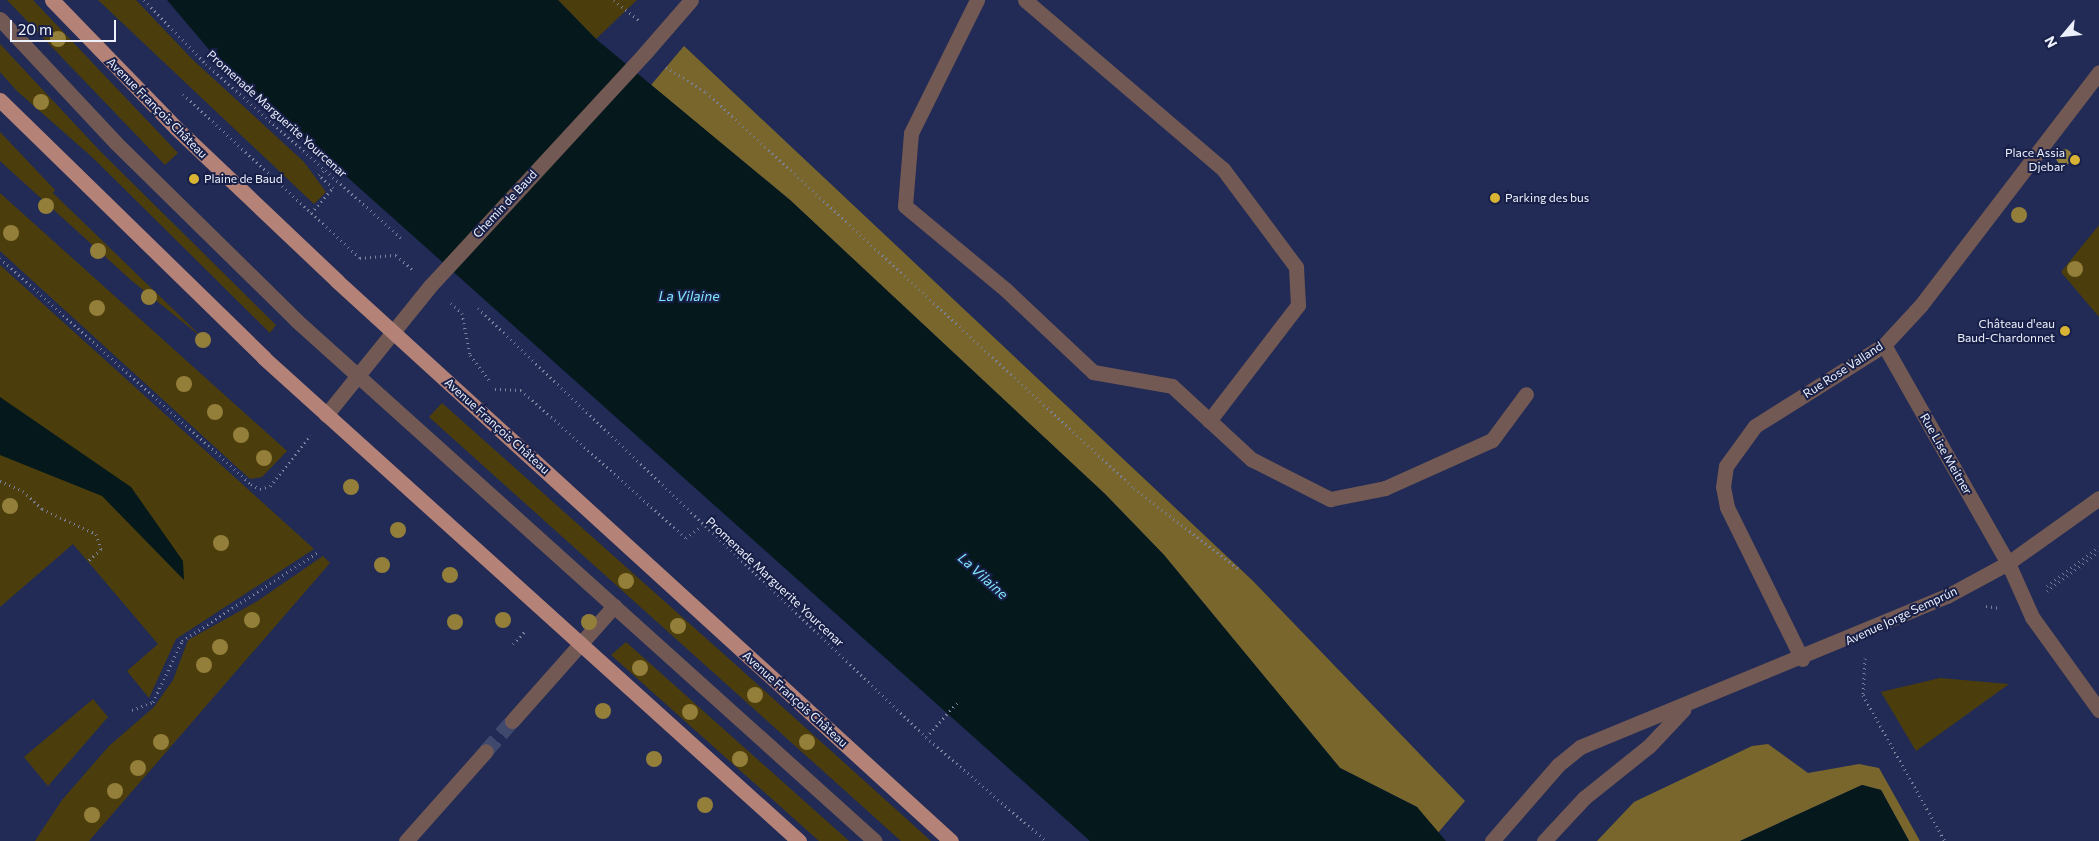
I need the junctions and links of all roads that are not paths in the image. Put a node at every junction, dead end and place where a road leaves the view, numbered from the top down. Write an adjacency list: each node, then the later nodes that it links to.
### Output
1 (52, 0): 8 (main road, Avenue François Château)
2 (691, 0): 8 (street, Chemin de Baud, bridge)
3 (976, 0): 13 (street)
4 (1024, 0): 13 (street)
5 (0, 19): 10 (street)
6 (2099, 72): 9 (street, Rue Rose Valland)
7 (0, 100): 12 (main road)
8 (392, 332): 10 (street, Chemin de Baud); 27 (main road, Avenue François Château)
9 (1884, 345): 15 (street, Rue Lise Meitner); 18 (street, Rue Rose Valland)
10 (356, 376): 12 (street, Chemin de Baud); 16 (street)
11 (1526, 394): 13 (street)
12 (326, 414): 17 (main road)
13 (1209, 421)
14 (2099, 498): 15 (street, Avenue Jorge Semprún)
15 (2008, 563): 18 (street, Avenue Jorge Semprún); 20 (street, Rue Lise Meitner)
16 (614, 606): 17 (street); 26 (street)
17 (582, 643): 21 (street); 25 (main road)
18 (1802, 659): 19 (street, Avenue Jorge Semprún)
19 (1687, 706): 23 (street, Avenue Jorge Semprún); 28 (street, Avenue Jorge Semprún)
20 (2099, 710)
21 (512, 721)
22 (486, 751): 24 (street)
23 (1496, 837)
24 (406, 841)
25 (799, 841)
26 (875, 841)
27 (951, 841)
28 (1544, 841)

